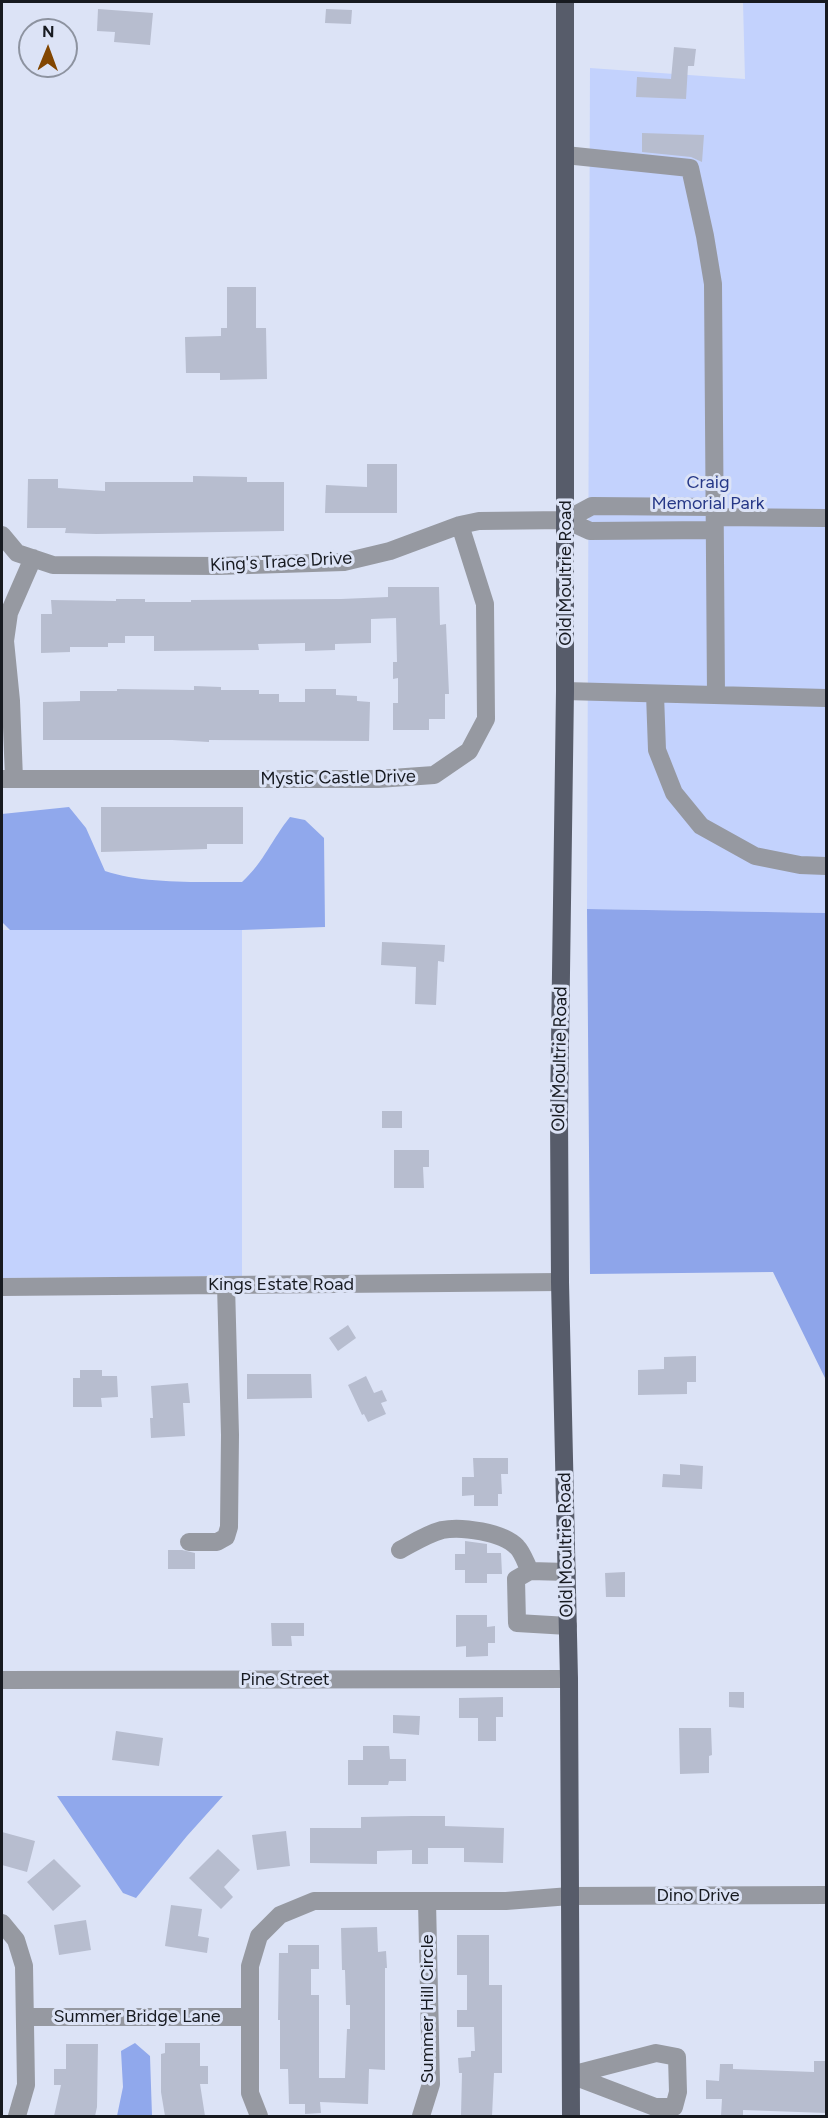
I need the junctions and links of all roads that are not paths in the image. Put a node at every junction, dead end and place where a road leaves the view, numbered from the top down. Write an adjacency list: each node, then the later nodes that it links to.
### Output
1 (565, 2): 2 (main road, Old Moultrie Road)
2 (565, 155): 3 (street); 5 (main road, Old Moultrie Road)
3 (715, 518): 4 (street); 5 (street); 11 (street)
4 (826, 518)
5 (566, 520): 6 (street, King's Trace Drive); 9 (main road, Old Moultrie Road)
6 (460, 525): 8 (street, King's Trace Drive); 13 (street, Mystic Castle Drive)
7 (2, 535): 8 (street, King's Trace Drive)
8 (33, 558): 13 (street)
9 (565, 692): 10 (street); 15 (main road, Old Moultrie Road)
10 (655, 694): 11 (street); 14 (street)
11 (716, 695): 12 (street)
12 (826, 698)
13 (8, 779)
14 (826, 866)
15 (560, 1282): 16 (street, Kings Estate Road); 21 (main road, Old Moultrie Road)
16 (226, 1285): 17 (street, Kings Estate Road); 18 (street)
17 (2, 1287)
18 (189, 1542)
19 (400, 1550): 20 (street)
20 (530, 1571): 21 (street); 22 (street)
21 (567, 1572): 22 (main road, Old Moultrie Road)
22 (568, 1626): 23 (main road, Old Moultrie Road)
23 (569, 1679): 24 (street, Pine Street); 26 (main road, Old Moultrie Road)
24 (2, 1680)
25 (826, 1895): 26 (street, Dino Drive)
26 (570, 1896): 27 (street); 31 (main road, Old Moultrie Road)
27 (427, 1901): 30 (street); 34 (street, Summer Hill Circle)
28 (2, 1923): 29 (street)
29 (25, 2017): 30 (street, Summer Bridge Lane); 32 (street)
30 (250, 2018): 33 (street)
31 (571, 2075): 31 (street); 35 (main road, Old Moultrie Road)
32 (17, 2116)
33 (259, 2116)
34 (421, 2116)
35 (571, 2116)

